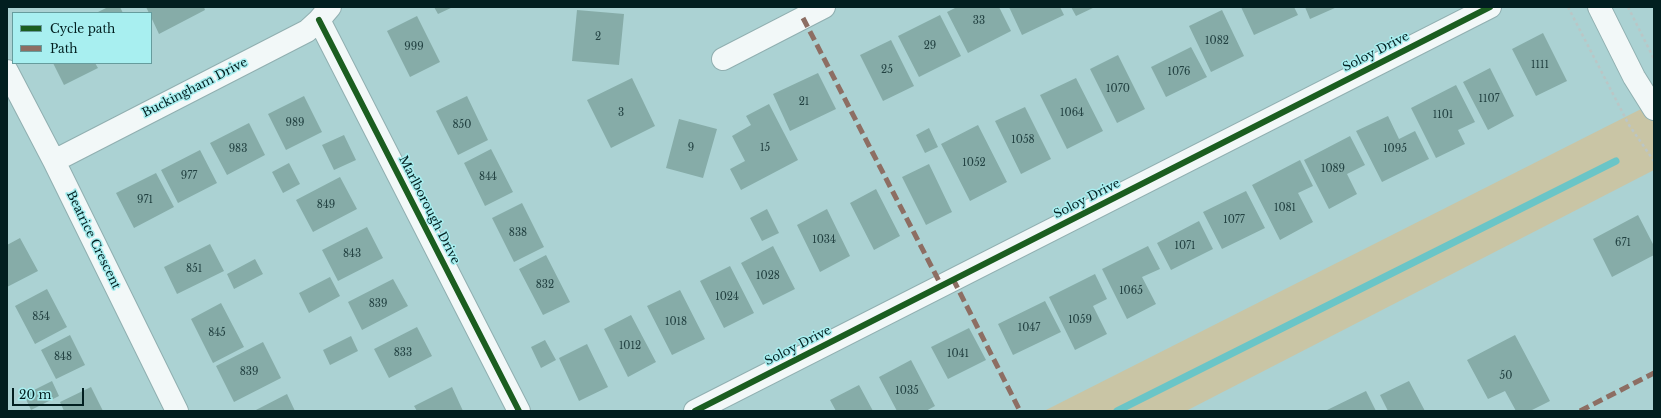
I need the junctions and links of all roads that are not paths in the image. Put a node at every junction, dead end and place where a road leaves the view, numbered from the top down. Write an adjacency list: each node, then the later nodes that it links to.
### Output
1 (824, 7): 5 (street)
2 (1490, 7): 11 (street, Soloy Drive)
3 (1599, 7): 7 (street)
4 (325, 13): 8 (street, Buckingham Drive); 10 (street, Marlborough Drive)
5 (723, 59)
6 (7, 71): 8 (street, Beatrice Crescent)
7 (1654, 109)
8 (54, 161): 9 (street, Beatrice Crescent)
9 (177, 411)
10 (519, 411)
11 (695, 411)

